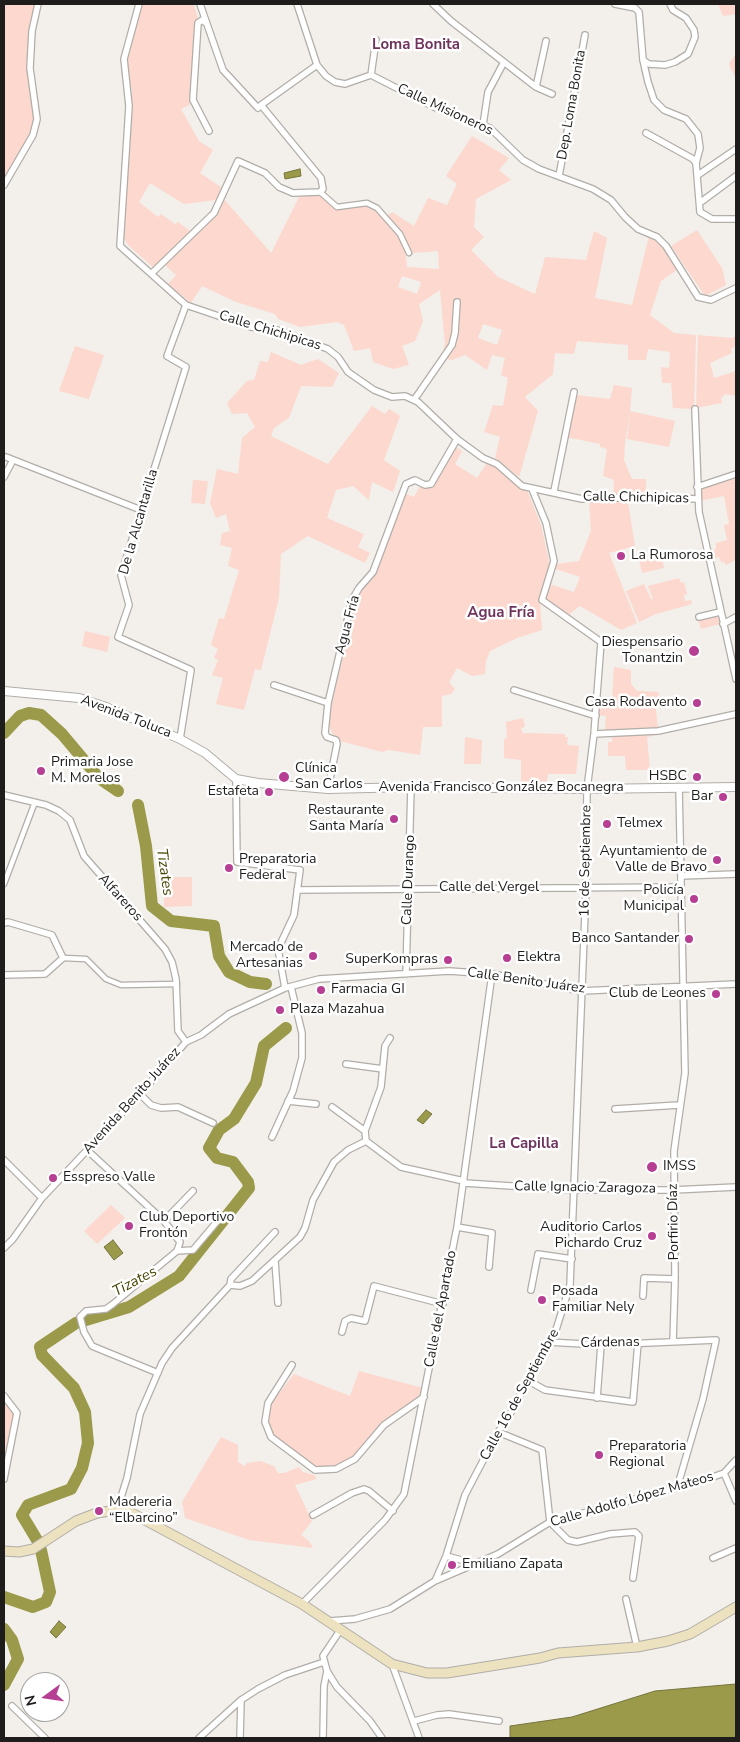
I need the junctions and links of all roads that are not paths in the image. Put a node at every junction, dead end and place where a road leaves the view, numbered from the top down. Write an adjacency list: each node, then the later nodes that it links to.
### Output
1 (38, 4): 27 (street)
2 (139, 4): 32 (street, Calle Chichipicas)
3 (200, 4): 8 (street)
4 (433, 4): 13 (street)
5 (615, 4): 12 (street)
6 (670, 4): 12 (street)
7 (297, 5): 14 (street)
8 (206, 24): 18 (street); 20 (street)
9 (585, 34): 24 (street, Dep. Loma Bonita)
10 (376, 40): 15 (street)
11 (546, 41): 16 (street)
12 (643, 60): 23 (street)
13 (504, 62): 16 (street); 19 (street)
14 (316, 64): 15 (street); 18 (street)
15 (371, 75): 19 (street, Calle Misioneros)
16 (536, 87): 17 (street)
17 (552, 94)
18 (261, 104): 28 (street)
19 (483, 125): 24 (street, Calle Misioneros)
20 (209, 131)
21 (646, 133): 23 (street)
22 (736, 149): 25 (street)
23 (696, 163): 25 (street)
24 (559, 176): 33 (street, Calle Misioneros)
25 (698, 176): 29 (street)
26 (736, 176): 29 (street)
27 (4, 185)
28 (320, 192): 31 (street); 32 (street)
29 (701, 202): 30 (street)
30 (736, 219)
31 (409, 254)
32 (152, 273): 35 (street, Calle Chichipicas)
33 (736, 288)
34 (457, 302): 37 (street)
35 (186, 304): 37 (street, Calle Chichipicas); 48 (street, De la Alcantarilla)
36 (574, 392): 46 (street)
37 (414, 400): 39 (street, Calle Chichipicas)
38 (694, 409): 44 (street)
39 (457, 439): 45 (street, Calle Chichipicas); 58 (street, Agua Fría)
40 (6, 457): 41 (street)
41 (13, 460): 43 (street); 48 (street)
42 (736, 474): 44 (street)
43 (4, 477)
44 (697, 487): 47 (street)
45 (532, 488): 46 (street, Calle Chichipicas); 60 (street, 16 de Septiembre)
46 (554, 491): 47 (street, Calle Chichipicas)
47 (697, 499): 49 (street)
48 (141, 510): 62 (street, De la Alcantarilla)
49 (720, 612): 50 (street); 52 (street)
50 (699, 617)
51 (736, 617): 52 (street)
52 (723, 624): 53 (street)
53 (735, 669): 54 (street)
54 (736, 679)
55 (274, 685): 58 (street)
56 (514, 690): 60 (street)
57 (4, 691): 62 (street, Avenida Toluca)
58 (328, 703): 67 (street, Agua Fría)
59 (736, 714): 61 (street)
60 (596, 716): 61 (street, 16 de Septiembre)
61 (594, 734): 68 (street, 16 de Septiembre)
62 (180, 739): 63 (street, Avenida Toluca)
63 (236, 779): 67 (street, Avenida Francisco González Bocanegra); 77 (street)
64 (411, 787): 67 (street, Avenida Francisco González Bocanegra); 68 (street, Avenida Francisco González Bocanegra); 76 (street, Calle Durango)
65 (679, 787): 66 (street, Avenida Francisco González Bocanegra); 68 (street, Avenida Francisco González Bocanegra); 72 (street, Porfirio Díaz)
66 (736, 787)
67 (328, 788)
68 (587, 789): 75 (street, 16 de Septiembre)
69 (4, 795): 70 (street, Alfareros)
70 (35, 802): 73 (street); 83 (street, Alfareros)
71 (736, 874): 72 (street)
72 (681, 876): 74 (street, Porfirio Díaz)
73 (4, 884)
74 (681, 887): 75 (street, Calle del Vergel); 85 (street, Porfirio Díaz)
75 (586, 888): 76 (street, Calle del Vergel); 87 (street, 16 de Septiembre)
76 (409, 889): 77 (street, Calle del Vergel); 80 (street, Calle Durango)
77 (297, 890): 86 (street)
78 (4, 923): 79 (street)
79 (64, 958): 82 (street); 83 (street)
80 (406, 974): 81 (street, Calle Benito Juárez); 86 (street, Avenida Benito Juárez)
81 (492, 974): 87 (street, Calle Benito Juárez); 104 (street, Calle del Apartado)
82 (4, 975)
83 (177, 984): 89 (street, Alfareros)
84 (736, 984): 85 (street, Calle Benito Juárez)
85 (683, 986): 87 (street, Calle Benito Juárez); 95 (street, Porfirio Díaz)
86 (288, 988): 89 (street, Avenida Benito Juárez); 93 (street)
87 (581, 991): 106 (street, Calle 16 de Septiembre)
88 (390, 1038): 91 (street)
89 (186, 1042): 92 (street, Avenida Benito Juárez)
90 (346, 1064): 91 (street)
91 (384, 1068): 99 (street)
92 (140, 1094): 98 (street); 102 (street, Avenida Benito Juárez)
93 (288, 1101): 94 (street); 100 (street)
94 (316, 1104)
95 (679, 1105): 97 (street); 107 (street, Porfirio Díaz)
96 (332, 1107): 99 (street)
97 (615, 1109)
98 (213, 1123)
99 (365, 1131): 101 (street)
100 (272, 1137)
101 (366, 1142): 104 (street, Calle Ignacio Zaragoza); 117 (street)
102 (88, 1150): 109 (street, Avenida Benito Juárez); 111 (street)
103 (4, 1160): 109 (street)
104 (464, 1182): 106 (street, Calle Ignacio Zaragoza); 112 (street, Calle del Apartado)
105 (736, 1187): 107 (street, Calle Ignacio Zaragoza)
106 (575, 1190): 107 (street, Calle Ignacio Zaragoza); 116 (street, Calle 16 de Septiembre)
107 (673, 1190): 119 (street, Porfirio Díaz)
108 (193, 1191): 111 (street)
109 (42, 1198): 114 (street, Avenida Benito Juárez)
110 (220, 1218): 115 (street)
111 (164, 1221): 115 (street)
112 (457, 1227): 118 (street); 124 (street, Calle del Apartado)
113 (275, 1232): 120 (street)
114 (4, 1248)
115 (177, 1251): 131 (street)
116 (572, 1259): 121 (street); 126 (street, Calle 16 de Septiembre)
117 (275, 1261): 120 (street); 123 (street)
118 (489, 1267)
119 (675, 1279): 122 (street); 127 (street, Porfirio Díaz)
120 (230, 1286): 131 (street)
121 (531, 1290)
122 (643, 1296)
123 (278, 1303)
124 (443, 1304): 125 (street); 134 (street, Calle del Apartado)
125 (342, 1332)
126 (548, 1342): 129 (street, Cárdenas); 132 (street, Calle 16 de Septiembre)
127 (673, 1342): 128 (street, Cárdenas); 140 (street)
128 (638, 1343): 129 (street, Cárdenas); 135 (street)
129 (601, 1345): 135 (street)
130 (292, 1365): 134 (street)
131 (158, 1373): 142 (street)
132 (527, 1380): 135 (street); 136 (street, Calle 16 de Septiembre)
133 (4, 1396): 139 (street)
134 (424, 1397): 143 (street, Calle del Apartado)
135 (597, 1398)
136 (498, 1432): 145 (street); 148 (street, Calle 16 de Septiembre)
137 (736, 1460): 138 (street)
138 (725, 1472): 140 (street, Calle Adolfo López Mateos); 141 (street)
139 (4, 1479)
140 (678, 1488): 145 (street, Calle Adolfo López Mateos)
141 (736, 1501)
142 (117, 1510): 147 (main road); 154 (main road)
143 (393, 1511): 144 (street); 154 (street, Calle del Apartado)
144 (313, 1515)
145 (550, 1522): 150 (street, Calle Adolfo López Mateos); 151 (street)
146 (736, 1548): 149 (street)
147 (4, 1550)
148 (446, 1556): 150 (street); 152 (street, Calle 16 de Septiembre)
149 (713, 1558)
150 (473, 1563): 152 (street, Calle Adolfo López Mateos)
151 (633, 1578)
152 (435, 1581): 156 (street, Calle Adolfo López Mateos)
153 (626, 1599): 158 (street)
154 (302, 1604): 156 (main road)
155 (736, 1607): 158 (main road)
156 (330, 1621): 157 (main road)
157 (341, 1629): 159 (street); 160 (main road)
158 (637, 1646): 160 (main road)
159 (324, 1662): 161 (street); 162 (street)
160 (392, 1664): 164 (street)
161 (327, 1671): 169 (street); 170 (street)
162 (241, 1700): 166 (street); 168 (street)
163 (12, 1706): 167 (street)
164 (414, 1721): 165 (street); 171 (street)
165 (498, 1721)
166 (202, 1737)
167 (45, 1738)
168 (240, 1738)
169 (323, 1738)
170 (382, 1738)
171 (419, 1738)

